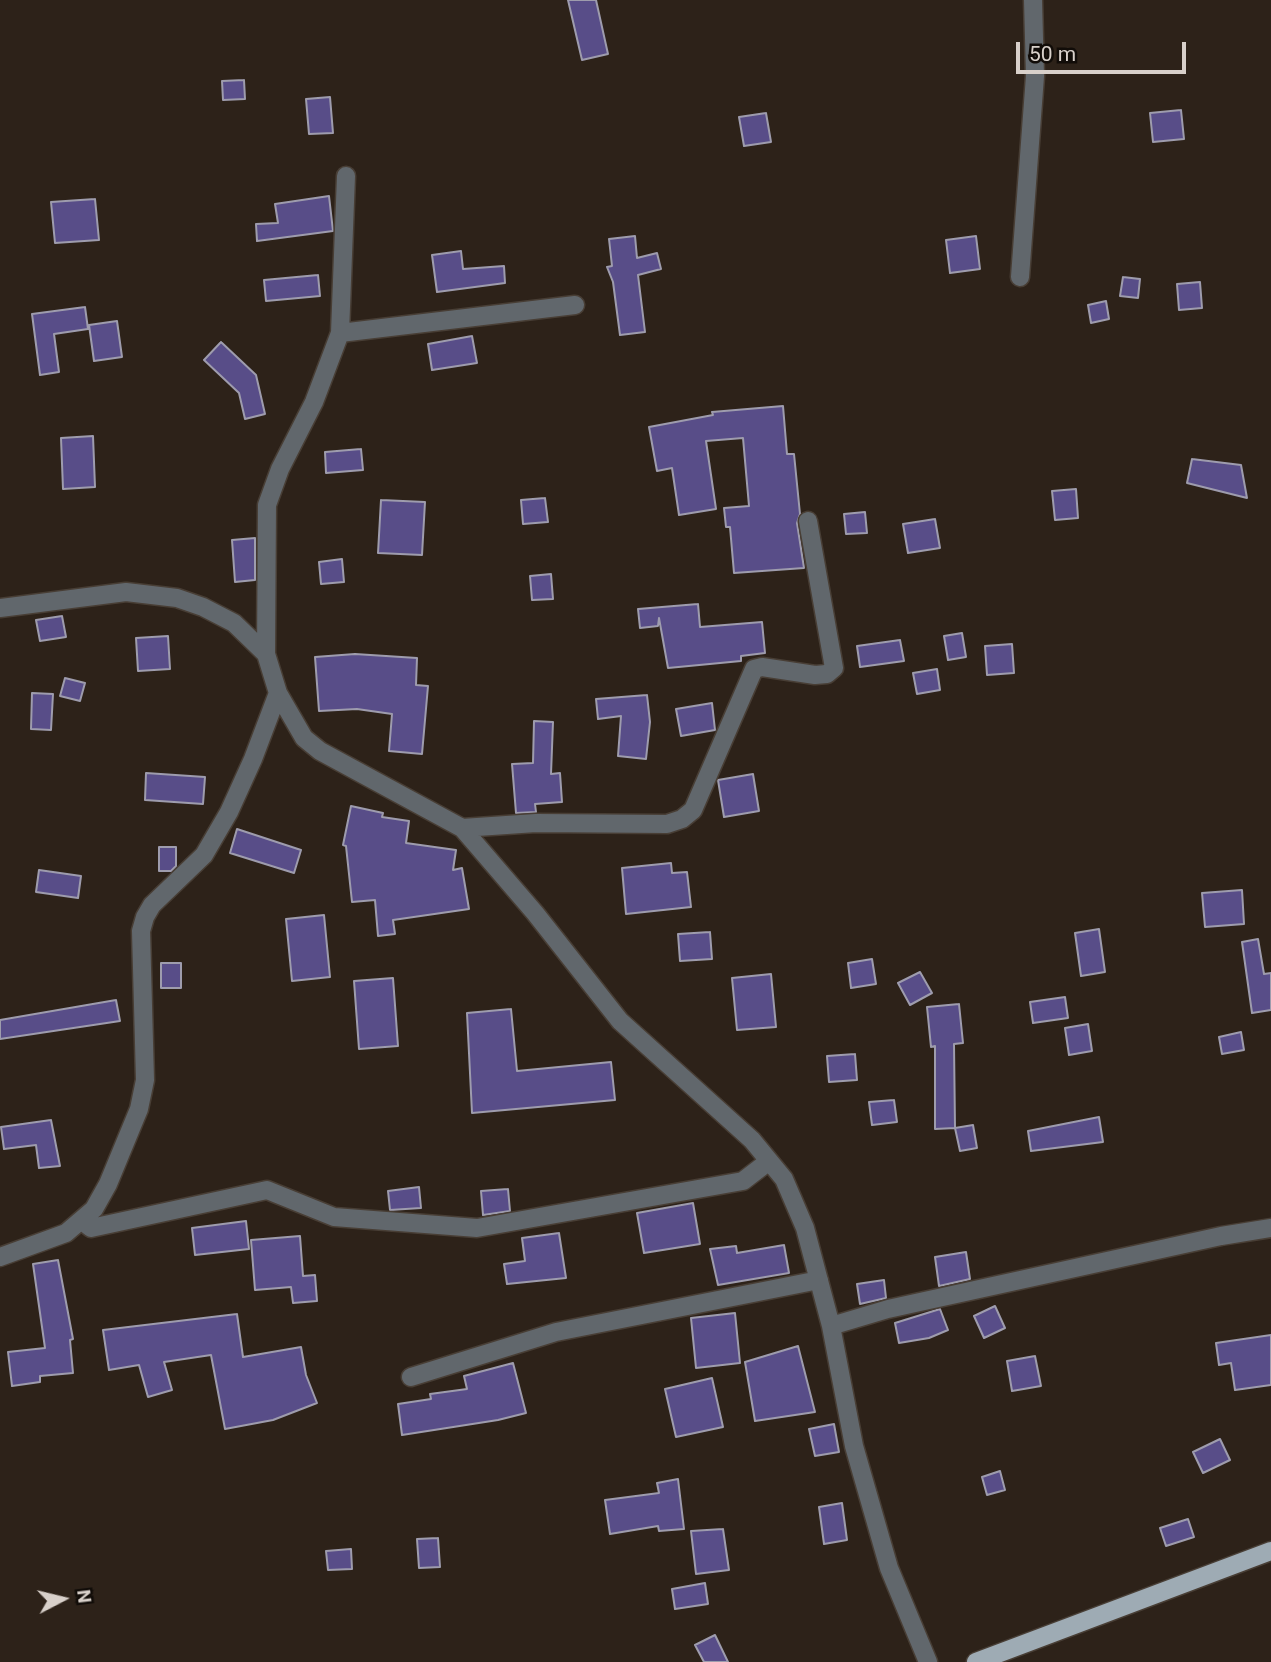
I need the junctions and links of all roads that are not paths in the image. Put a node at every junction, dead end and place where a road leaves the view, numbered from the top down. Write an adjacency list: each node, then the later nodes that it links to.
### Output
1 (1033, 0): 3 (street)
2 (346, 176): 5 (street)
3 (1020, 277)
4 (575, 305): 5 (street)
5 (340, 333): 8 (street)
6 (808, 520): 10 (street)
7 (0, 608): 8 (street)
8 (266, 654): 9 (street)
9 (278, 693): 10 (street); 12 (street)
10 (461, 828): 11 (street)
11 (769, 1161): 12 (street); 15 (street)
12 (82, 1222): 14 (street)
13 (1271, 1228): 16 (street)
14 (0, 1257)
15 (819, 1280): 16 (street); 17 (street)
16 (831, 1326): 19 (street)
17 (411, 1377)
18 (1271, 1552): 20 (main road)
19 (928, 1662)
20 (976, 1662)

